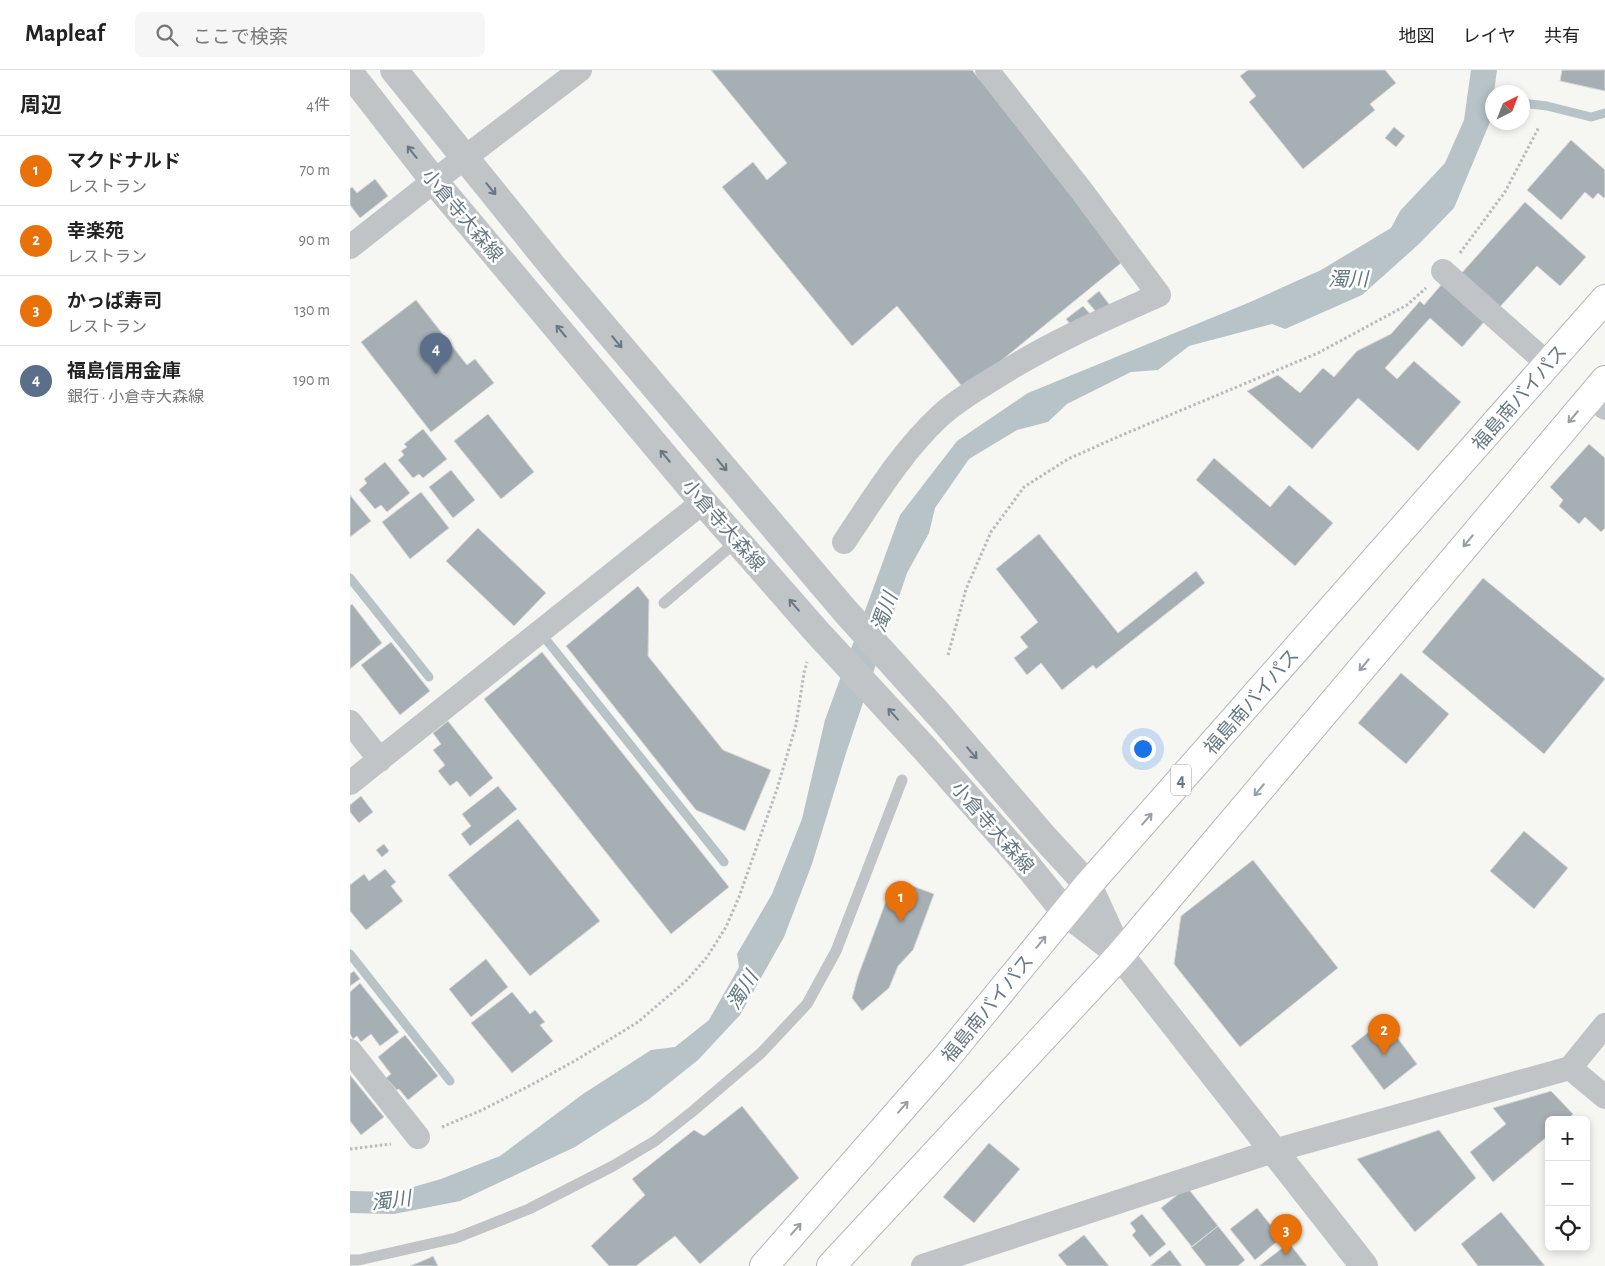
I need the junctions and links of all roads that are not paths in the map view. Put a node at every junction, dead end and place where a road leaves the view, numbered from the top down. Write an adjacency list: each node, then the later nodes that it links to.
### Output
1 (394, 70): 5 (street)
2 (580, 70): 5 (street)
3 (987, 70): 14 (street)
4 (350, 73): 6 (street, 小倉寺大森線, one-way to 4)
5 (466, 158): 6 (street); 20 (street, one-way to 20)
6 (434, 180): 7 (street); 12 (street, 小倉寺大森線, one-way to 6)
7 (350, 247)
8 (1443, 271): 10 (street)
9 (1605, 299): 10 (highway, 福島南バイパス / 4)
10 (1548, 364): 20 (highway, 福島南バイパス / 4, one-way to 10)
11 (1600, 395): 22 (highway, one-way to 22)
12 (703, 502): 13 (street, 小倉寺大森線); 17 (street)
13 (737, 541): 15 (lane); 21 (street, 小倉寺大森線, one-way to 13)
14 (844, 542)
15 (664, 603)
16 (350, 722): 17 (street)
17 (380, 760): 19 (street)
18 (902, 780): 29 (lane)
19 (350, 783)
20 (1088, 885): 21 (highway, 福島南バイパス / 4); 22 (street)
21 (1066, 912): 22 (street, 小倉寺大森線); 30 (highway, 福島南バイパス / 4, one-way to 21)
22 (1120, 955): 28 (street); 31 (highway)
23 (1605, 1025): 25 (street)
24 (350, 1051): 27 (street)
25 (1570, 1068): 26 (street); 28 (street)
26 (1605, 1097)
27 (418, 1137)
28 (1273, 1151): 32 (street); 33 (street)
29 (350, 1260)
30 (764, 1266)
31 (831, 1266)
32 (923, 1266)
33 (1364, 1266)

